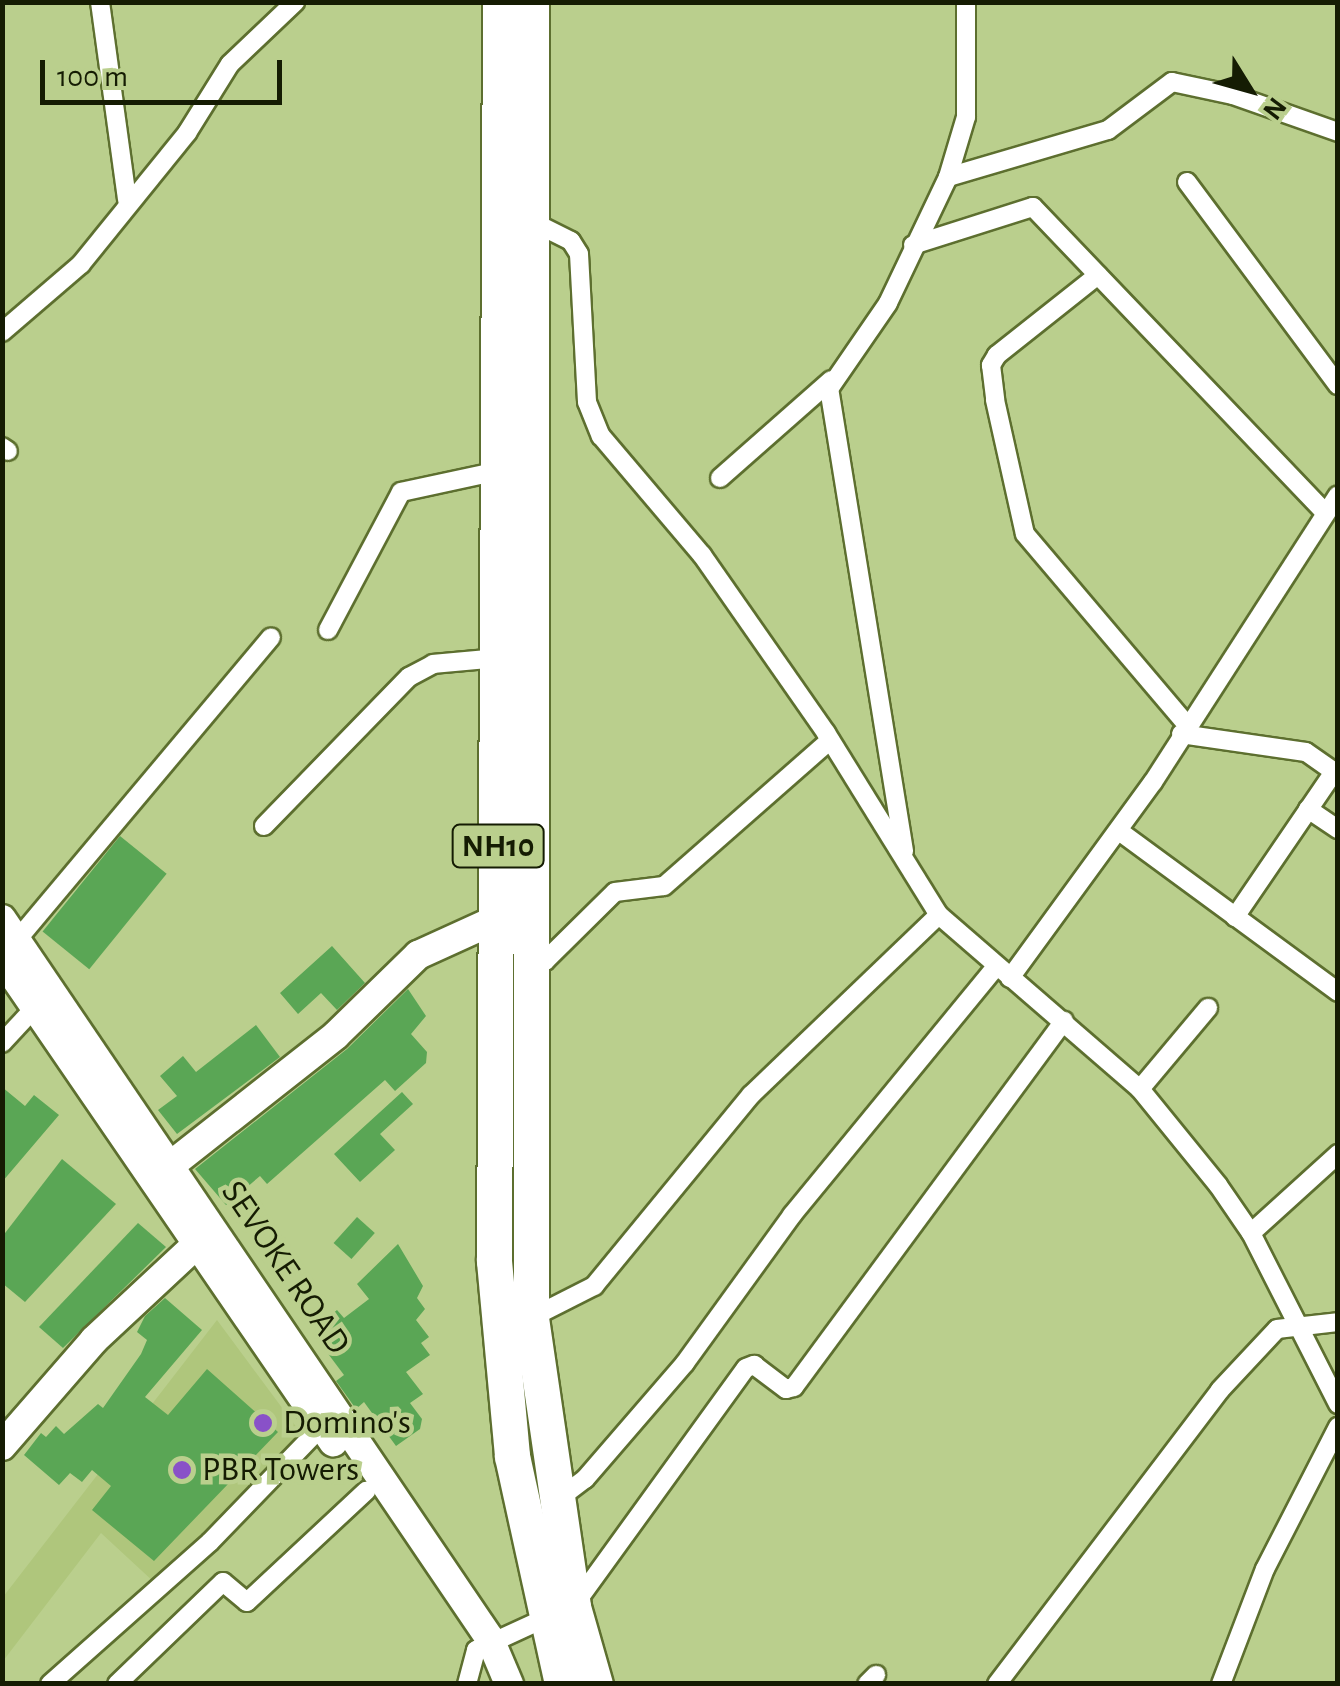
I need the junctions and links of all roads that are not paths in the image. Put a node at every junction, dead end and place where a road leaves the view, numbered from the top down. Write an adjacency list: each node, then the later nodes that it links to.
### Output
1 (100, 2): 9 (street)
2 (295, 2): 9 (street)
3 (500, 2): 16 (highway, NH10)
4 (531, 2): 10 (highway)
5 (966, 2): 7 (street)
6 (1338, 132): 7 (street)
7 (948, 177): 11 (street)
8 (1186, 182): 15 (street)
9 (127, 200): 13 (street)
10 (533, 222): 24 (street); 35 (highway)
11 (913, 245): 12 (street); 14 (street)
12 (1098, 275): 19 (street); 23 (street)
13 (2, 332)
14 (831, 380): 17 (street); 30 (street)
15 (1338, 385)
16 (498, 471): 20 (street); 22 (highway, NH10)
17 (720, 478)
18 (1338, 495): 19 (street)
19 (1325, 513): 23 (street)
20 (328, 630)
21 (271, 637): 34 (street)
22 (498, 658): 27 (street); 33 (highway, NH10)
23 (1183, 729): 25 (street); 29 (street)
24 (830, 740): 30 (street); 35 (street)
25 (1336, 773): 26 (street)
26 (1308, 810): 28 (street); 32 (street)
27 (264, 826)
28 (1338, 829)
29 (1118, 831): 32 (street); 36 (street)
30 (906, 862): 31 (street)
31 (939, 916): 36 (street); 47 (street)
32 (1235, 917): 37 (street)
33 (497, 919): 44 (main road); 56 (highway, NH10)
34 (7, 939): 38 (main road, SEVOKE ROAD)
35 (529, 966): 47 (highway)
36 (1003, 973): 40 (street); 55 (street)
37 (1338, 992)
38 (44, 999): 41 (street); 44 (main road, SEVOKE ROAD); 46 (main road, SEVOKE ROAD)
39 (1208, 1008): 42 (street)
40 (1064, 1021): 42 (street); 56 (street)
41 (2, 1043)
42 (1140, 1089): 45 (street)
43 (1338, 1154): 45 (street)
44 (171, 1165): 46 (main road, SEVOKE ROAD)
45 (1251, 1233): 49 (street)
46 (206, 1236): 51 (main road, SEVOKE ROAD); 53 (main road); 57 (main road, SEVOKE ROAD)
47 (531, 1318): 55 (highway)
48 (1338, 1322): 49 (street)
49 (1300, 1331): 50 (street); 63 (street)
50 (1338, 1404)
51 (322, 1426): 54 (main road, SEVOKE ROAD); 58 (street)
52 (1338, 1427): 64 (street)
53 (2, 1446)
54 (366, 1491): 57 (main road, SEVOKE ROAD); 59 (street)
55 (556, 1500): 56 (highway)
56 (559, 1613): 57 (street); 61 (highway, NH10); 62 (highway)
57 (493, 1659): 60 (street)
58 (50, 1684)
59 (118, 1684)
60 (467, 1684)
61 (562, 1684)
62 (595, 1684)
63 (997, 1684)
64 (1221, 1684)

